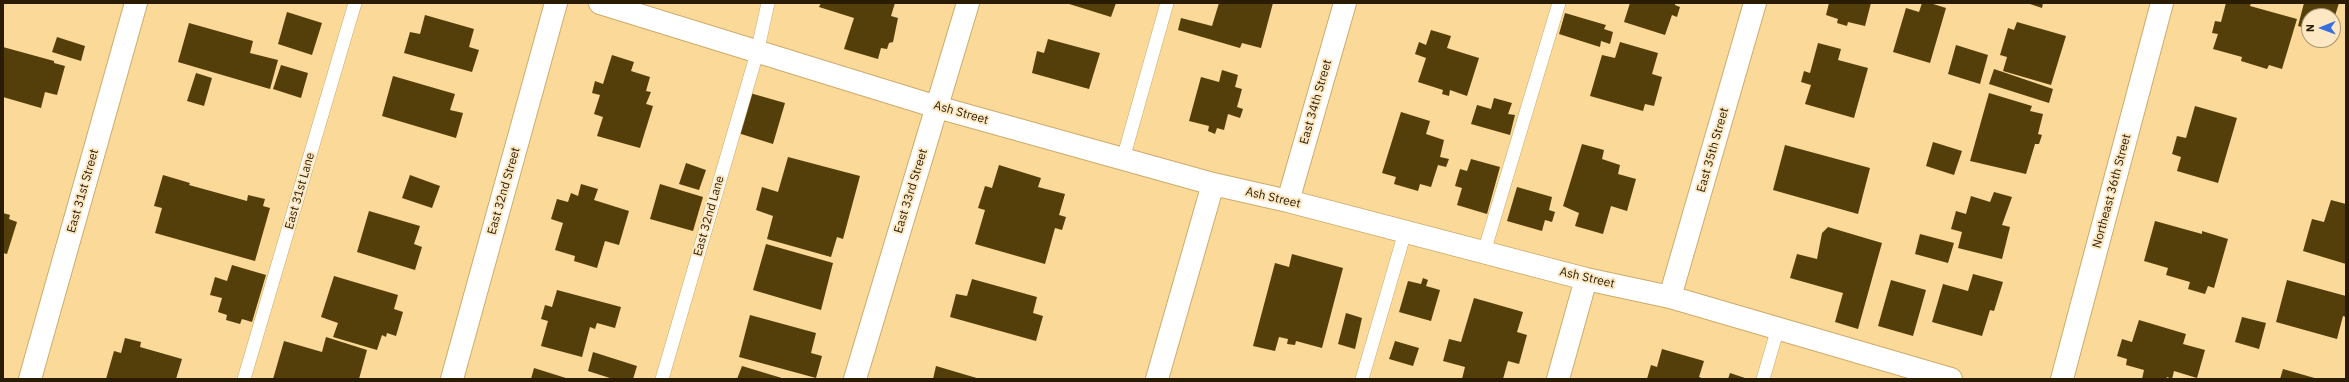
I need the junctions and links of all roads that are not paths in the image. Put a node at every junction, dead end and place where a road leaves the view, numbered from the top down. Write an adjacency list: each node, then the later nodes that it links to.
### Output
1 (136, 3): 22 (street, East 31st Street)
2 (355, 3): 23 (lane, East 31st Lane)
3 (556, 3): 24 (street, East 32nd Street)
4 (600, 3): 12 (street, Ash Street)
5 (768, 3): 12 (lane, East 32nd Lane)
6 (968, 3): 13 (street, East 33rd Street)
7 (1167, 3): 14 (lane)
8 (1345, 3): 16 (street, East 34th Street)
9 (1559, 3): 18 (lane)
10 (1755, 3): 20 (street, East 35th Street)
11 (2162, 3): 32 (street, Northeast 36th Street)
12 (756, 53): 13 (street, Ash Street); 25 (lane, East 32nd Lane)
13 (937, 107): 14 (street, Ash Street); 26 (street, East 33rd Street)
14 (1123, 159): 15 (street, Ash Street)
15 (1213, 184): 16 (street, Ash Street); 27 (street)
16 (1288, 201): 17 (street, Ash Street)
17 (1406, 232): 18 (street, Ash Street); 28 (lane)
18 (1484, 252): 19 (street, Ash Street)
19 (1586, 279): 20 (street, Ash Street); 29 (street)
20 (1670, 297): 21 (street, Ash Street)
21 (1778, 328): 30 (lane); 31 (street, Ash Street)
22 (30, 379)
23 (244, 379)
24 (452, 379)
25 (662, 379)
26 (855, 379)
27 (1157, 379)
28 (1362, 379)
29 (1558, 379)
30 (1763, 379)
31 (1951, 379)
32 (2062, 379)

